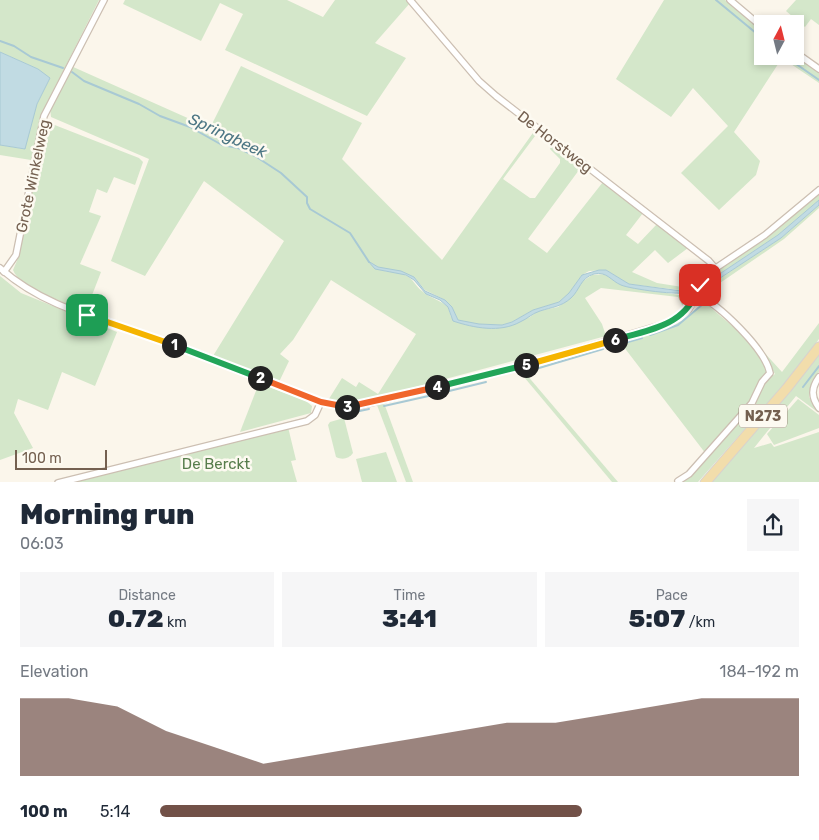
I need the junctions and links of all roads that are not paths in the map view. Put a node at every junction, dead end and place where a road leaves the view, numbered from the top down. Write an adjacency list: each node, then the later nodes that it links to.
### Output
1 (104, 0): 9 (street, Grote Winkelweg)
2 (410, 0): 8 (street, De Horstweg)
3 (730, 0): 4 (street)
4 (754, 20)
5 (804, 58): 6 (street)
6 (819, 69)
7 (819, 190): 8 (street)
8 (715, 268): 10 (street)
9 (2, 270): 13 (street)
10 (697, 295): 13 (street); 15 (street)
11 (819, 347): 17 (main road, N273)
12 (819, 377): 14 (street)
13 (321, 402): 16 (street)
14 (819, 408)
15 (678, 481)
16 (58, 482)
17 (704, 482)

